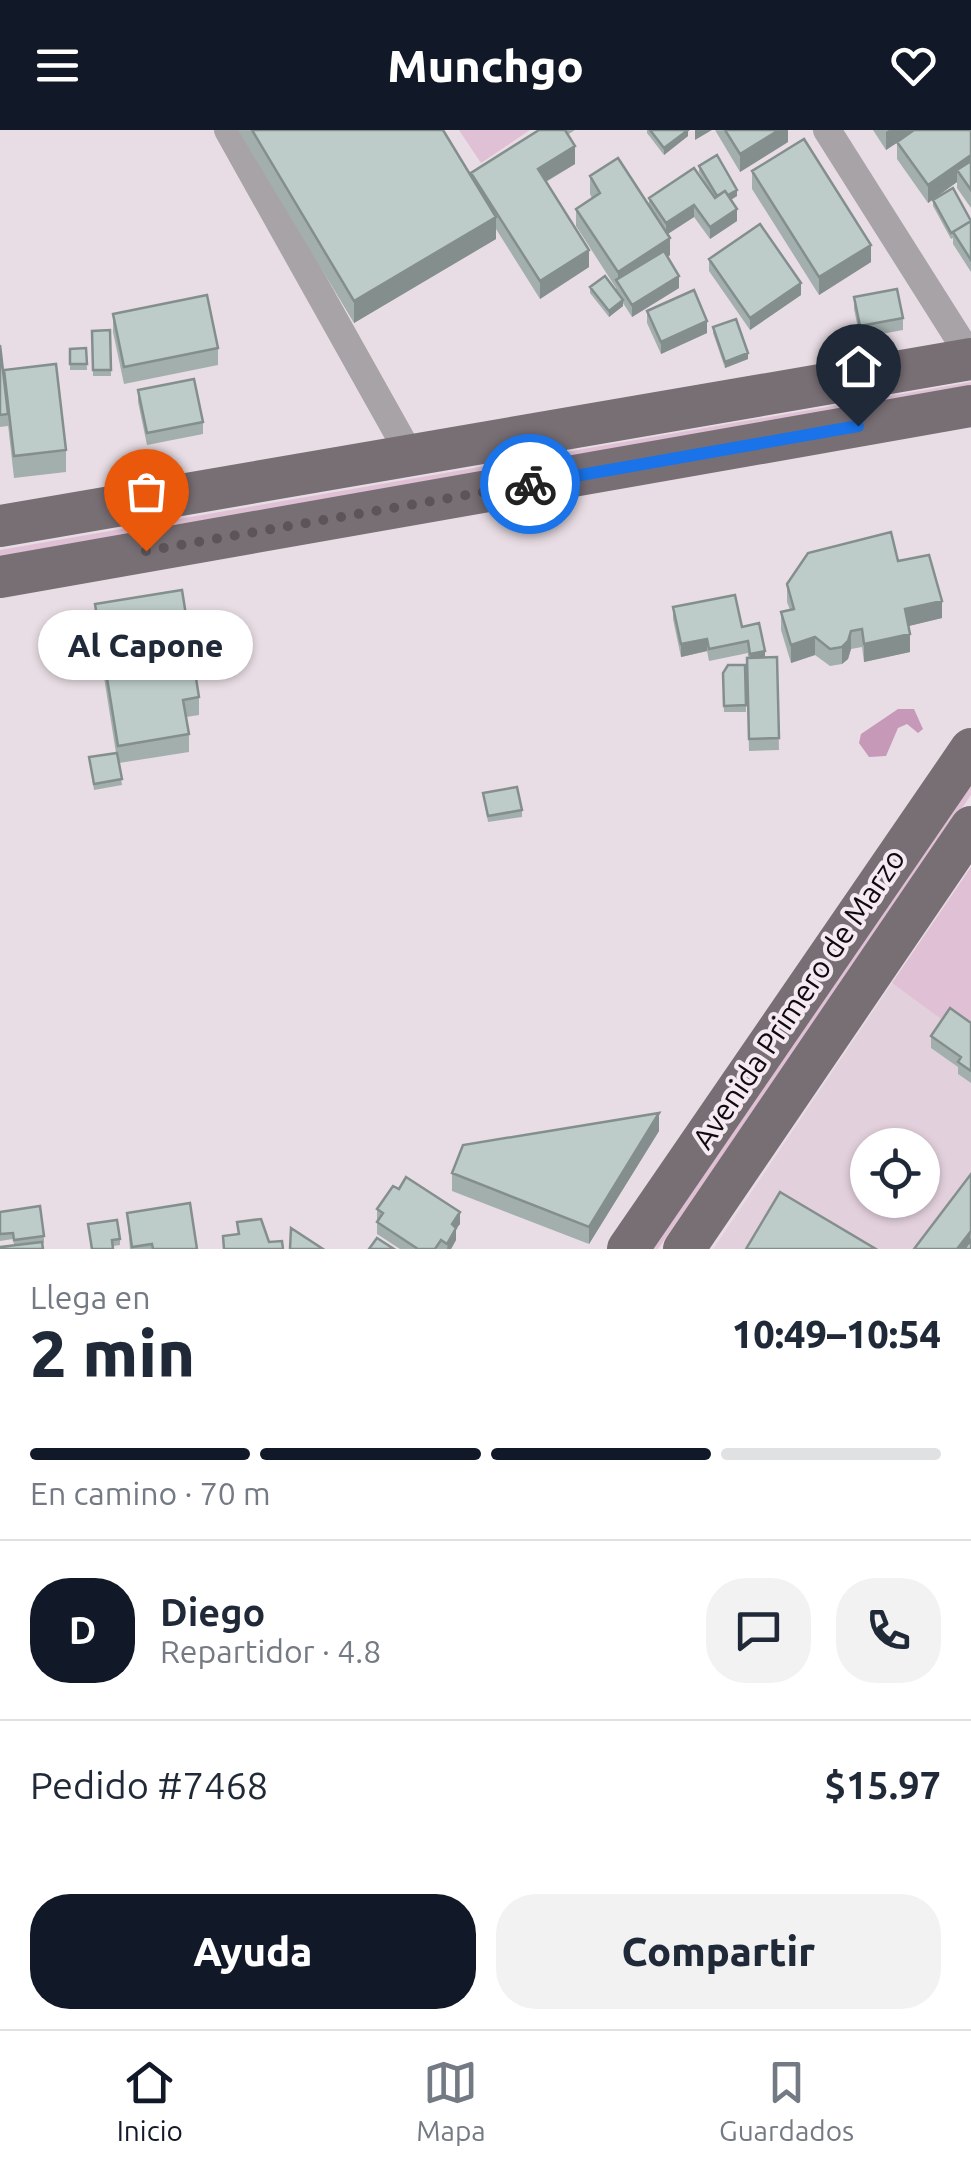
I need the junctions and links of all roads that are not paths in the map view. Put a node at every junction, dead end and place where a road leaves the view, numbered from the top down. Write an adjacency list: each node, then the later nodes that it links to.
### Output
1 (228, 130): 5 (street)
2 (828, 130): 3 (street)
3 (971, 358): 5 (main road)
4 (971, 406): 8 (main road)
5 (410, 456): 6 (main road)
6 (249, 483): 7 (main road); 8 (main road)
7 (0, 526)
8 (256, 532): 9 (main road)
9 (0, 576)
10 (971, 748): 12 (main road, Avenida Primero de Marzo)
11 (971, 827): 13 (main road, Avenida Primero de Marzo)
12 (628, 1249)
13 (684, 1249)

